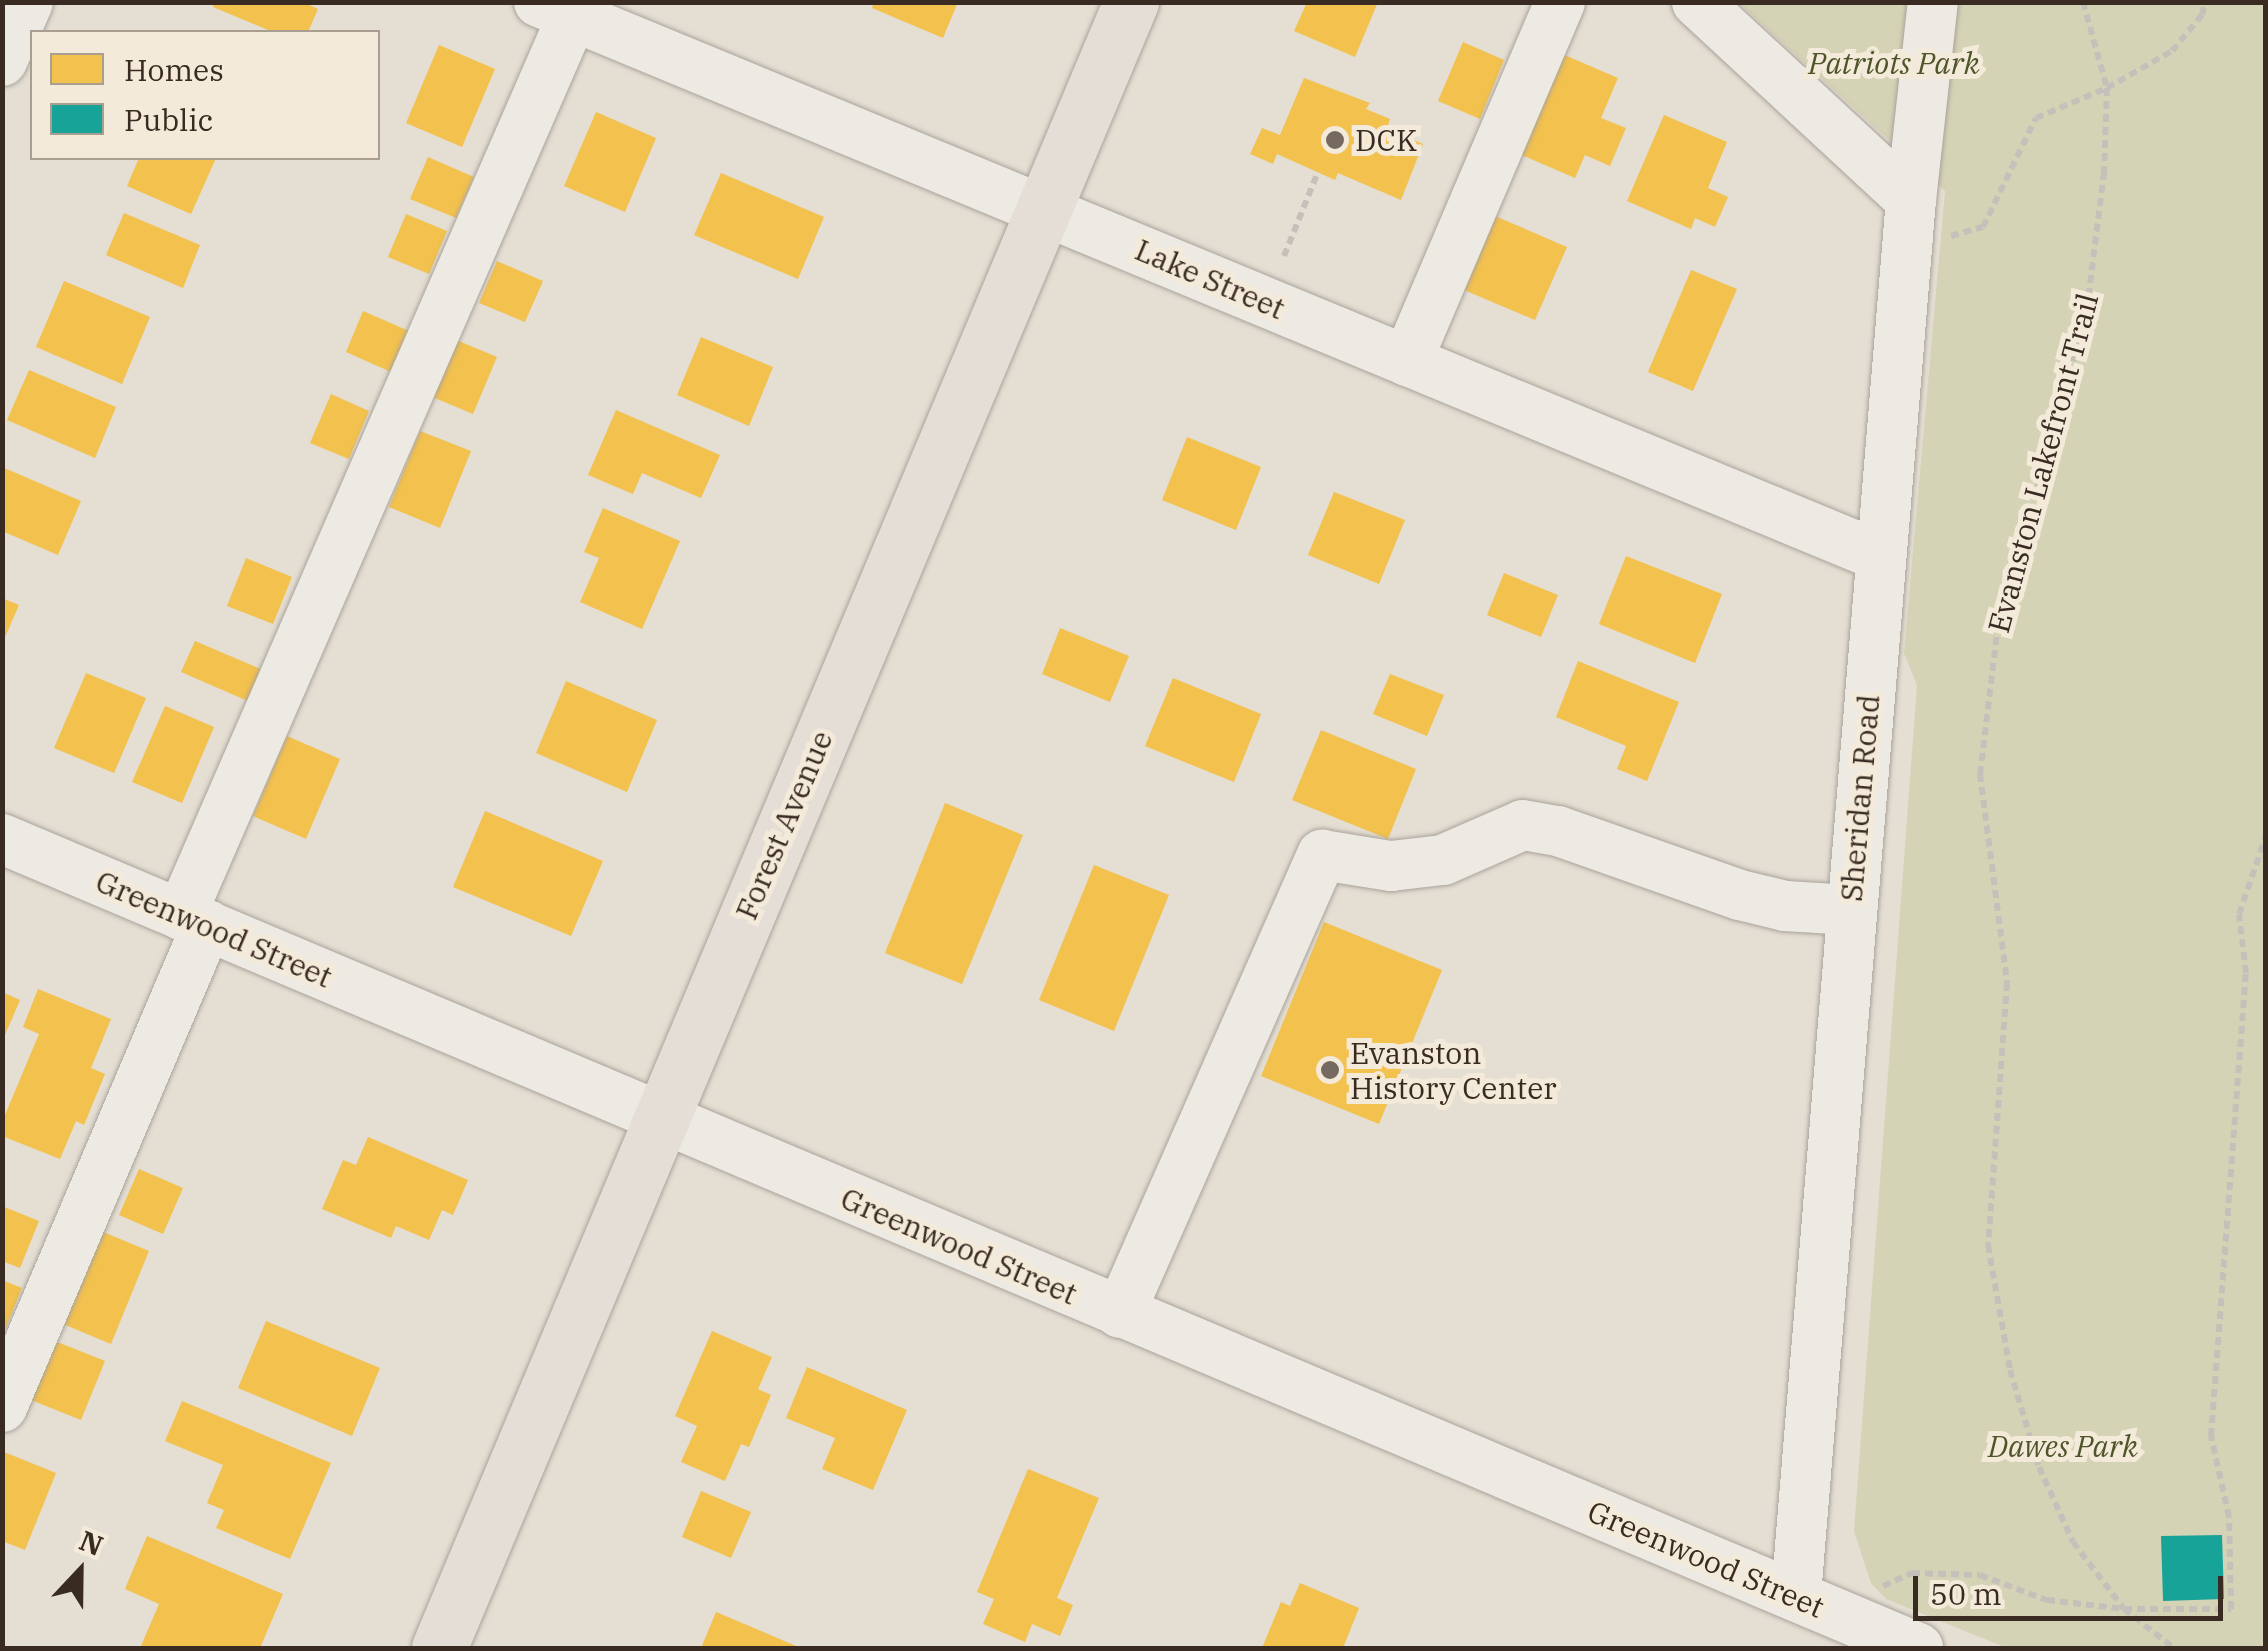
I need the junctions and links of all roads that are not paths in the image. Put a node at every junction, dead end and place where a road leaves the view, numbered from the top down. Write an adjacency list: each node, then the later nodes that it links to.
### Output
1 (28, 2): 7 (street)
2 (1131, 2): 9 (main road, Forest Avenue)
3 (1560, 2): 10 (street)
4 (1696, 2): 8 (street)
5 (1934, 2): 8 (street, Sheridan Road)
6 (556, 10): 9 (street, Lake Street); 14 (street)
7 (2, 61)
8 (1911, 200): 11 (street, Sheridan Road)
9 (1044, 211): 10 (street, Lake Street); 15 (main road, Forest Avenue)
10 (1407, 361): 11 (street, Lake Street)
11 (1880, 556): 13 (street, Sheridan Road)
12 (2, 839): 14 (street, Greenwood Street)
13 (1851, 910): 16 (street); 18 (street, Sheridan Road)
14 (194, 920): 15 (street, Greenwood Street); 17 (street)
15 (660, 1120): 16 (street, Greenwood Street); 19 (main road, Forest Avenue)
16 (1120, 1313): 18 (street, Greenwood Street)
17 (2, 1407)
18 (1796, 1595): 20 (street, Greenwood Street)
19 (439, 1648)
20 (1918, 1648)

